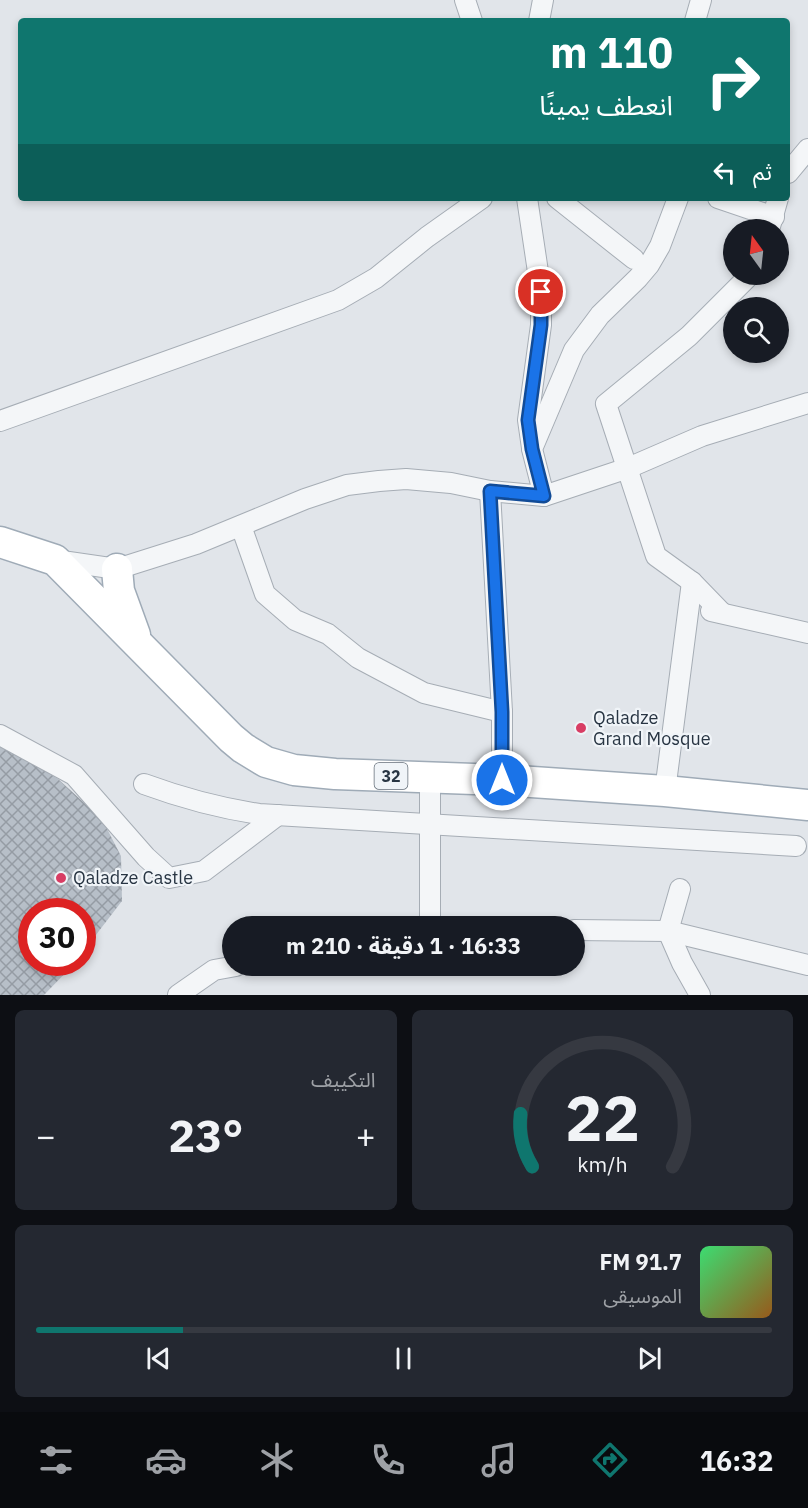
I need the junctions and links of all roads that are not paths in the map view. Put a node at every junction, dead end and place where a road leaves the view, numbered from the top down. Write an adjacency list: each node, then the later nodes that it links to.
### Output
1 (465, 0): 4 (street)
2 (543, 0): 5 (street)
3 (701, 0): 6 (street)
4 (471, 18)
5 (540, 18)
6 (696, 18)
7 (808, 149): 8 (street)
8 (790, 171)
9 (478, 201): 18 (street)
10 (527, 201): 19 (street)
11 (561, 201): 15 (street)
12 (677, 201): 19 (street)
13 (728, 201): 14 (street)
14 (774, 215)
15 (634, 260)
16 (740, 285): 20 (street)
17 (808, 403): 20 (street)
18 (0, 421)
19 (532, 449): 22 (street)
20 (628, 468): 22 (street); 27 (street)
21 (490, 491): 22 (street); 23 (street); 32 (street)
22 (544, 496)
23 (241, 526): 26 (street); 32 (street)
24 (0, 542): 25 (main road, 32)
25 (55, 560): 26 (street); 31 (main road, 32)
26 (117, 569): 31 (main road)
27 (692, 582): 28 (street); 29 (street)
28 (689, 607): 29 (street); 37 (street)
29 (722, 613): 30 (street)
30 (808, 633)
31 (139, 644): 34 (main road, 32)
32 (502, 712): 35 (street)
33 (0, 735): 39 (street)
34 (430, 776): 35 (main road, 32); 40 (street)
35 (502, 780): 37 (main road, 32)
36 (144, 784): 39 (street)
37 (665, 791): 38 (main road, 32)
38 (808, 805)
39 (278, 815): 40 (street)
40 (430, 825): 41 (street); 43 (street)
41 (796, 846)
42 (680, 889): 45 (street)
43 (430, 916)
44 (585, 930): 45 (street)
45 (668, 931): 46 (street); 49 (street)
46 (808, 965)
47 (222, 969): 48 (street)
48 (178, 995)
49 (700, 995)

